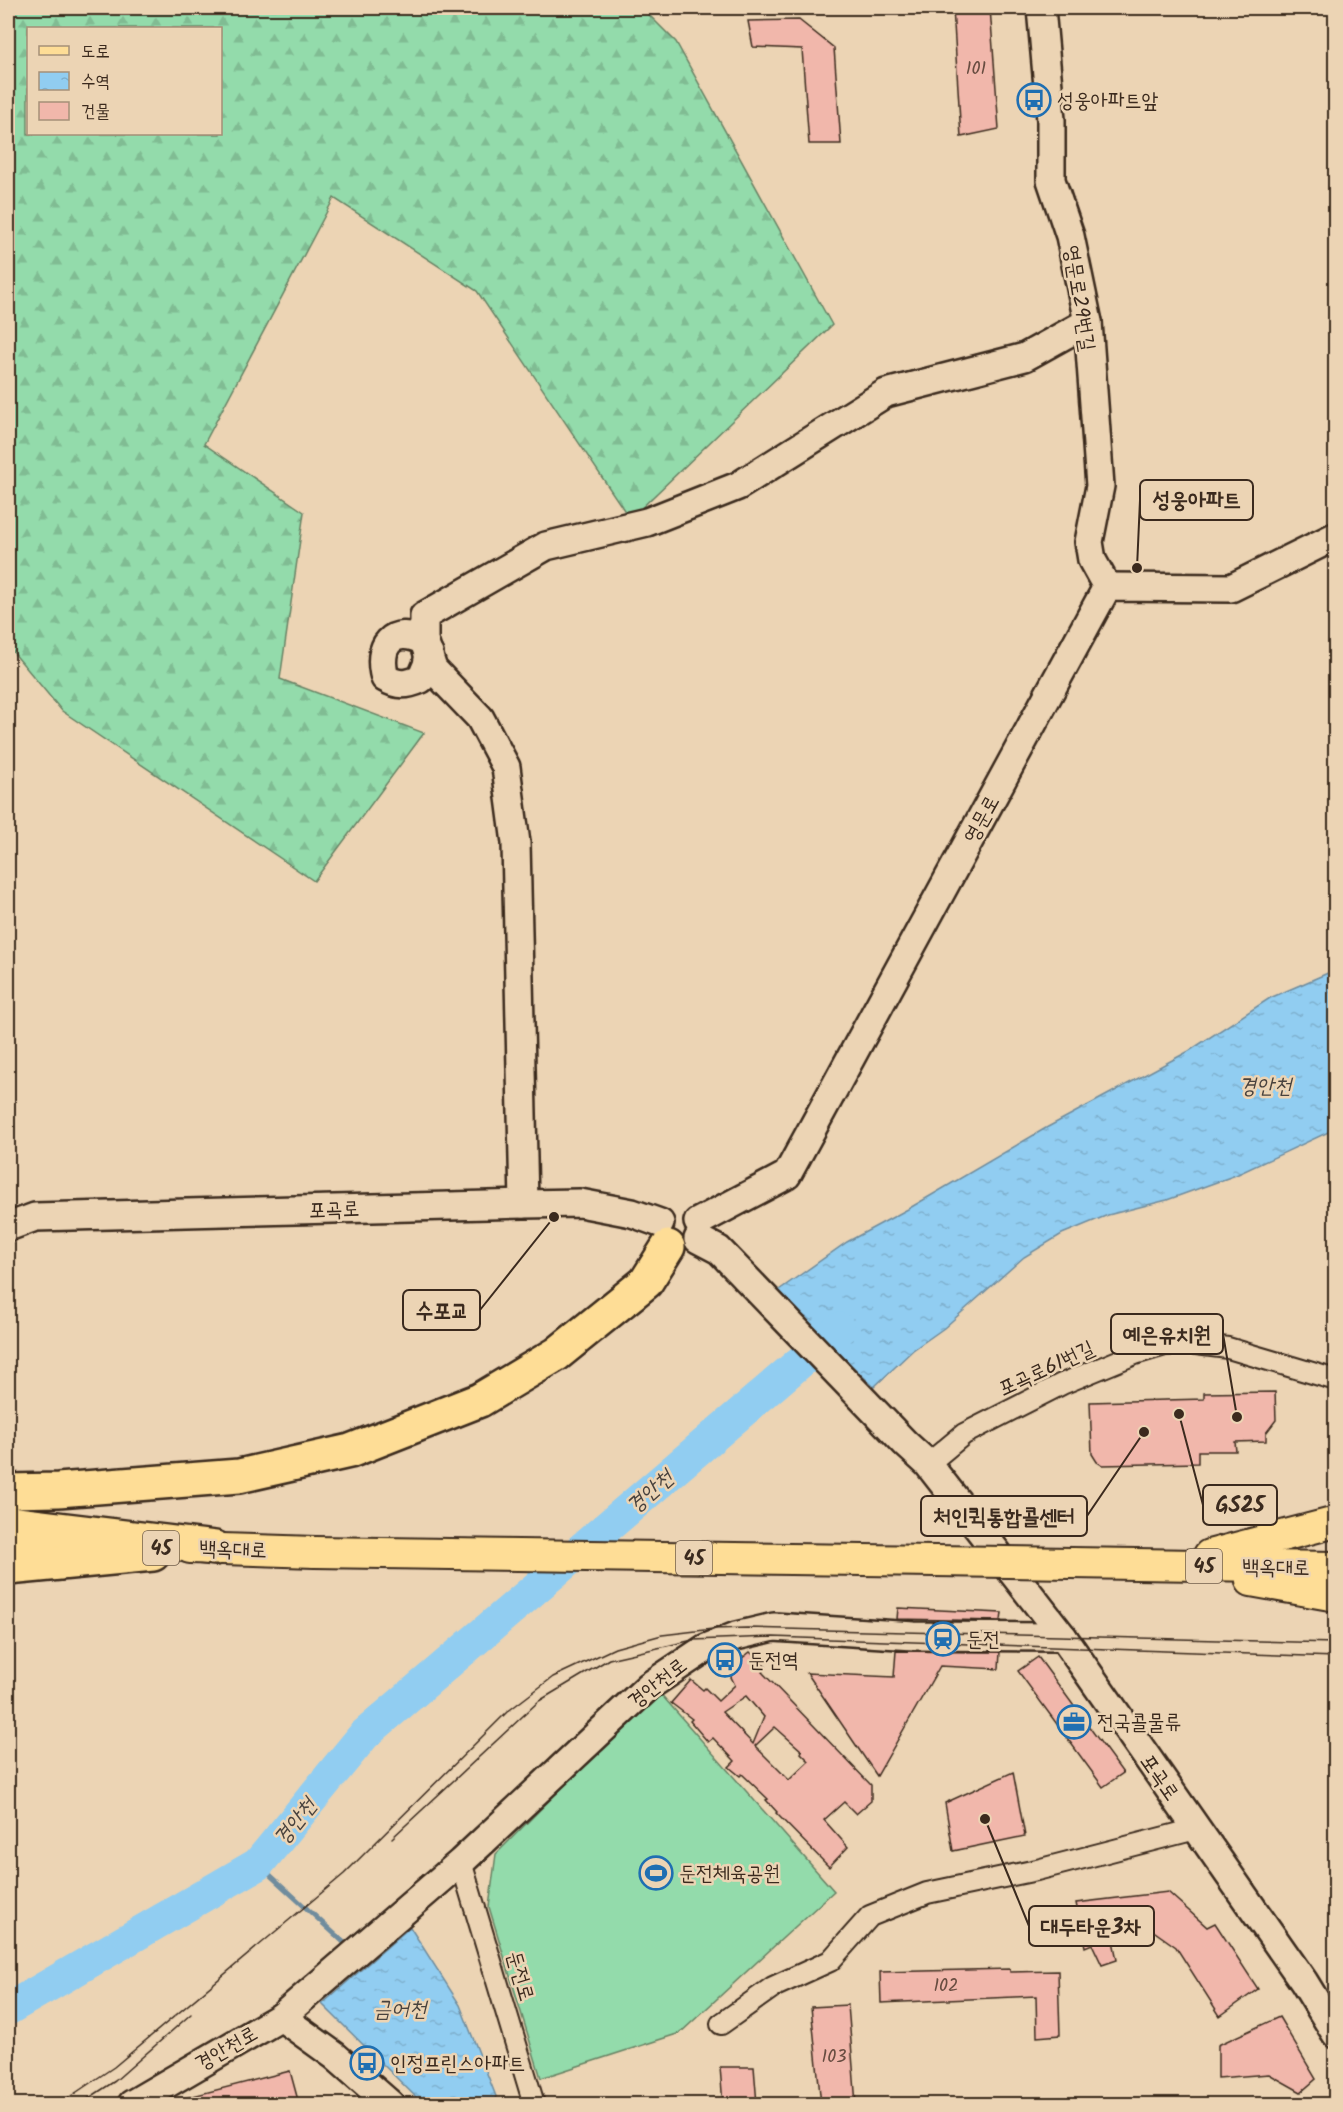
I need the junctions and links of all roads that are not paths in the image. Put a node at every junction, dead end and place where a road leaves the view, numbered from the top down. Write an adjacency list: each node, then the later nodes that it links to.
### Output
1 (1041, 8): 2 (street, 영문로29번길)
2 (1088, 322): 4 (street, 영문로29번길); 5 (street)
3 (1335, 536): 4 (street)
4 (1107, 587): 7 (street, 영문로)
5 (524, 1204): 6 (street, 포곡로); 7 (street, 포곡로)
6 (8, 1227)
7 (681, 1233): 9 (street, 포곡로); 10 (highway)
8 (1335, 1380): 9 (street, 포곡로61번길)
9 (928, 1464): 19 (street, 포곡로)
10 (8, 1491)
11 (1335, 1522): 15 (main road)
12 (8, 1523): 14 (highway)
13 (8, 1545): 14 (main road, 백옥대로 / 45)
14 (214, 1548): 15 (main road, 백옥대로 / 45, bridge); 17 (highway)
15 (1165, 1566): 16 (main road, 백옥대로 / 45); 18 (main road)
16 (1335, 1567)
17 (8, 1568)
18 (1335, 1596)
19 (1063, 1637): 20 (street, 포곡로); 21 (street, 경안천로)
20 (1196, 1829): 23 (street); 24 (street, 포곡로)
21 (461, 1862): 22 (street, 경안천로); 27 (street, 둔전로)
22 (281, 2017): 25 (street, 경안천로); 26 (street)
23 (721, 2024)
24 (1335, 2034)
25 (132, 2104)
26 (390, 2104)
27 (534, 2104)

